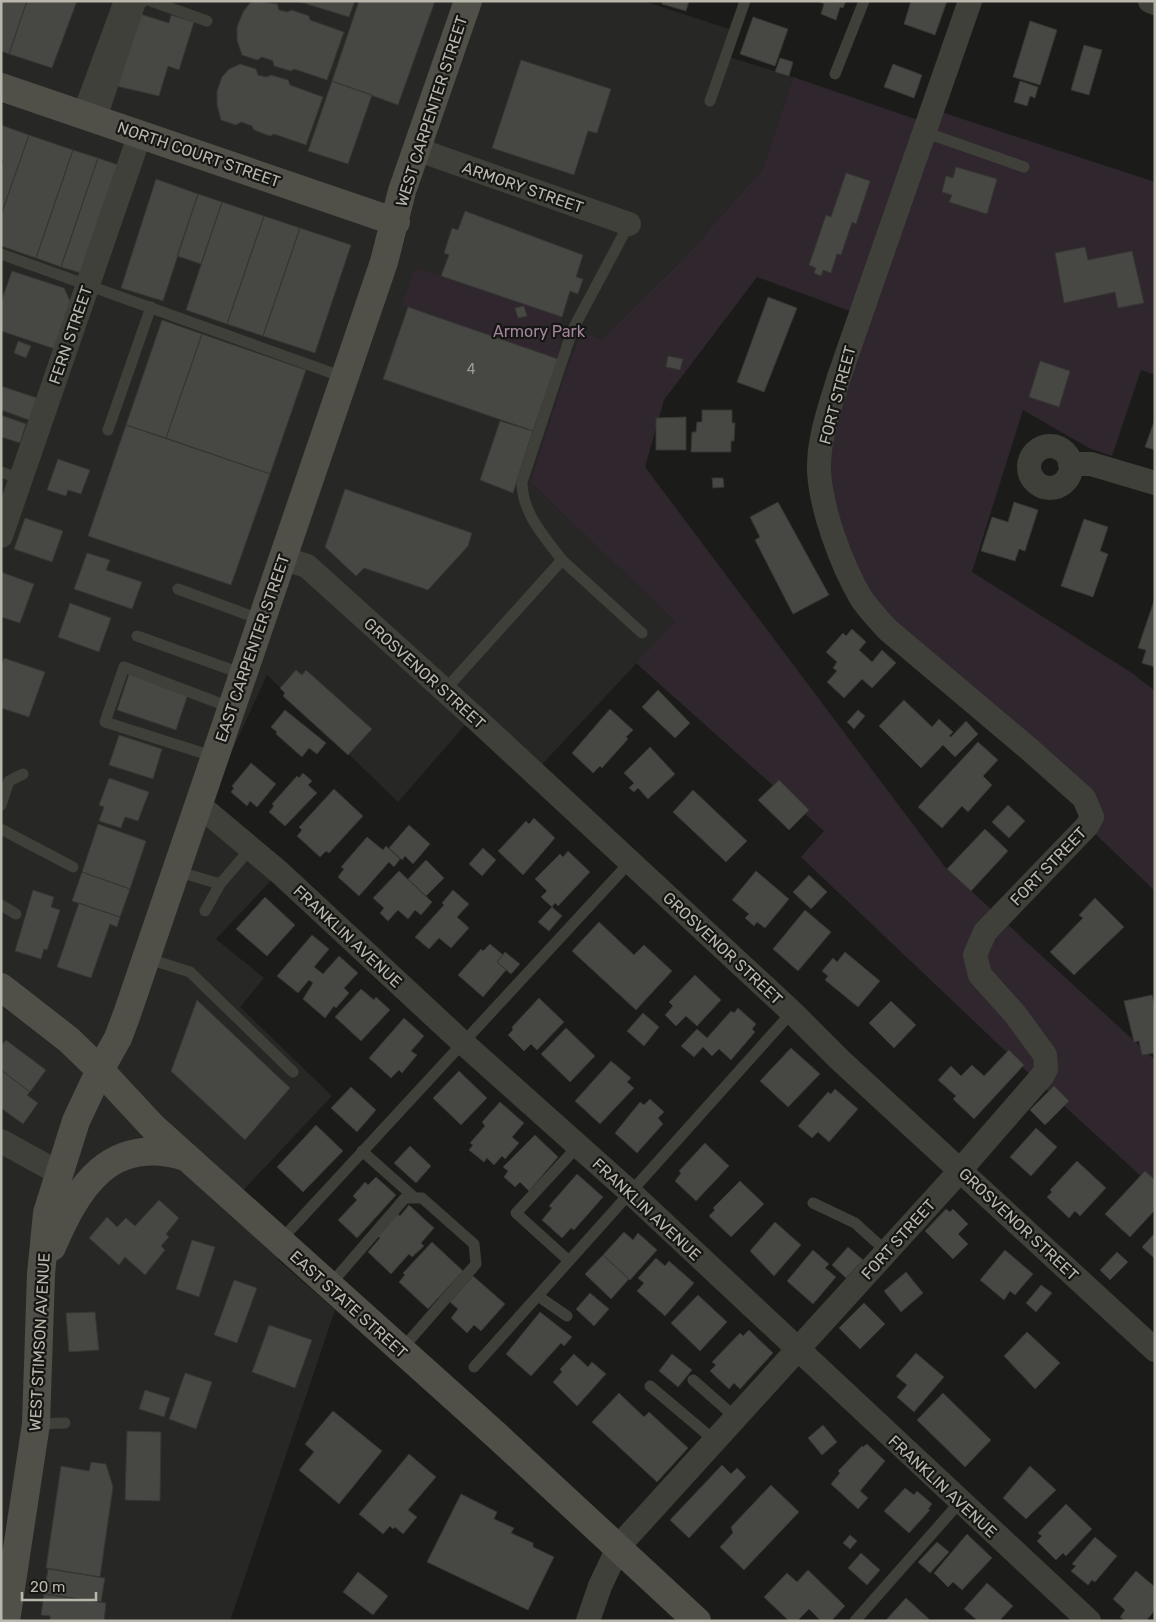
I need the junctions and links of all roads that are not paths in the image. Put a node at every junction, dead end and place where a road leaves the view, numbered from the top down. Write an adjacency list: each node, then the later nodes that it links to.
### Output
1 (126, 1): 14 (street)
2 (144, 1): 14 (lane)
3 (150, 1): 10 (lane)
4 (468, 1): 17 (main road, WEST CARPENTER STREET)
5 (745, 1): 13 (lane)
6 (864, 1): 11 (lane)
7 (970, 1): 15 (street, FORT STREET)
8 (1150, 1): 9 (street)
9 (1155, 3)
10 (207, 21)
11 (835, 74)
12 (1, 86): 14 (main road, NORTH COURT STREET)
13 (710, 102)
14 (92, 117): 16 (main road, NORTH COURT STREET)
15 (924, 132): 18 (lane); 62 (street, FORT STREET)
16 (140, 134): 19 (main road, NORTH COURT STREET); 22 (street, FERN STREET)
17 (416, 149): 19 (main road, WEST CARPENTER STREET); 20 (street, ARMORY STREET)
18 (1024, 167)
19 (396, 222): 24 (main road, EAST CARPENTER STREET)
20 (629, 224): 31 (lane)
21 (1, 254): 22 (lane)
22 (87, 285): 23 (lane); 27 (street, FERN STREET)
23 (152, 307): 24 (lane); 25 (lane)
24 (344, 377): 30 (main road, EAST CARPENTER STREET)
25 (108, 430)
26 (1070, 464): 28 (street)
27 (11, 476): 29 (street, FERN STREET)
28 (1155, 483)
29 (4, 521)
30 (282, 558): 33 (main road, EAST CARPENTER STREET); 37 (street, GROSVENOR STREET)
31 (562, 560): 34 (lane); 37 (lane)
32 (178, 589): 33 (lane)
33 (262, 620): 36 (main road, EAST CARPENTER STREET)
34 (642, 633)
35 (136, 636): 36 (lane)
36 (243, 674): 38 (main road, EAST CARPENTER STREET)
37 (444, 691): 45 (street, GROSVENOR STREET)
38 (232, 708): 39 (main road, EAST CARPENTER STREET); 39 (lane)
39 (215, 758): 42 (main road, EAST CARPENTER STREET)
40 (22, 774): 41 (lane)
41 (1, 805)
42 (199, 805): 44 (street, FRANKLIN AVENUE); 47 (main road, EAST CARPENTER STREET)
43 (1, 829): 46 (lane)
44 (251, 848): 48 (lane); 55 (street, FRANKLIN AVENUE)
45 (630, 862): 54 (street, GROSVENOR STREET); 55 (lane)
46 (73, 867)
47 (176, 871): 48 (lane); 52 (main road, EAST CARPENTER STREET)
48 (220, 884): 50 (lane)
49 (1, 905): 51 (lane)
50 (205, 911)
51 (16, 914)
52 (146, 958): 56 (main road, EAST CARPENTER STREET); 57 (lane)
53 (1, 987): 56 (main road, EAST STATE STREET)
54 (792, 1012): 62 (street, GROSVENOR STREET); 64 (lane)
55 (462, 1042): 59 (street, FRANKLIN AVENUE); 60 (lane)
56 (100, 1070): 61 (main road, EAST STATE STREET); 63 (main road, WEST STIMSON AVENUE)
57 (293, 1072)
58 (1, 1141): 63 (street)
59 (578, 1146): 64 (street, FRANKLIN AVENUE); 69 (lane)
60 (362, 1151): 65 (lane); 67 (lane)
61 (186, 1157): 67 (main road, EAST STATE STREET); 70 (main road)
62 (960, 1170): 68 (street, FORT STREET); 75 (street, GROSVENOR STREET)
63 (59, 1173): 70 (main road, WEST STIMSON AVENUE)
64 (630, 1192): 69 (lane); 74 (street, FRANKLIN AVENUE)
65 (415, 1198): 71 (lane); 76 (lane)
66 (813, 1203): 68 (lane)
67 (279, 1242): 71 (main road, EAST STATE STREET)
68 (887, 1252): 74 (street, FORT STREET)
69 (569, 1261): 72 (lane)
70 (41, 1274): 82 (main road, WEST STIMSON AVENUE)
71 (329, 1286): 76 (main road, EAST STATE STREET)
72 (538, 1296): 73 (lane); 77 (lane)
73 (567, 1316)
74 (798, 1349): 80 (street, FORT STREET); 84 (street, FRANKLIN AVENUE)
75 (1155, 1350)
76 (400, 1351): 85 (main road, EAST STATE STREET)
77 (474, 1367)
78 (692, 1380): 80 (lane)
79 (650, 1386): 83 (lane)
80 (735, 1418): 83 (street, FORT STREET)
81 (65, 1423): 82 (lane)
82 (36, 1424): 86 (main road, WEST STIMSON AVENUE)
83 (714, 1440): 85 (street, FORT STREET)
84 (960, 1502): 89 (lane); 90 (street, FRANKLIN AVENUE)
85 (618, 1546): 87 (street, FORT STREET); 88 (main road, EAST STATE STREET)
86 (6, 1621)
87 (588, 1621)
88 (697, 1621)
89 (855, 1621)
90 (1089, 1621)

